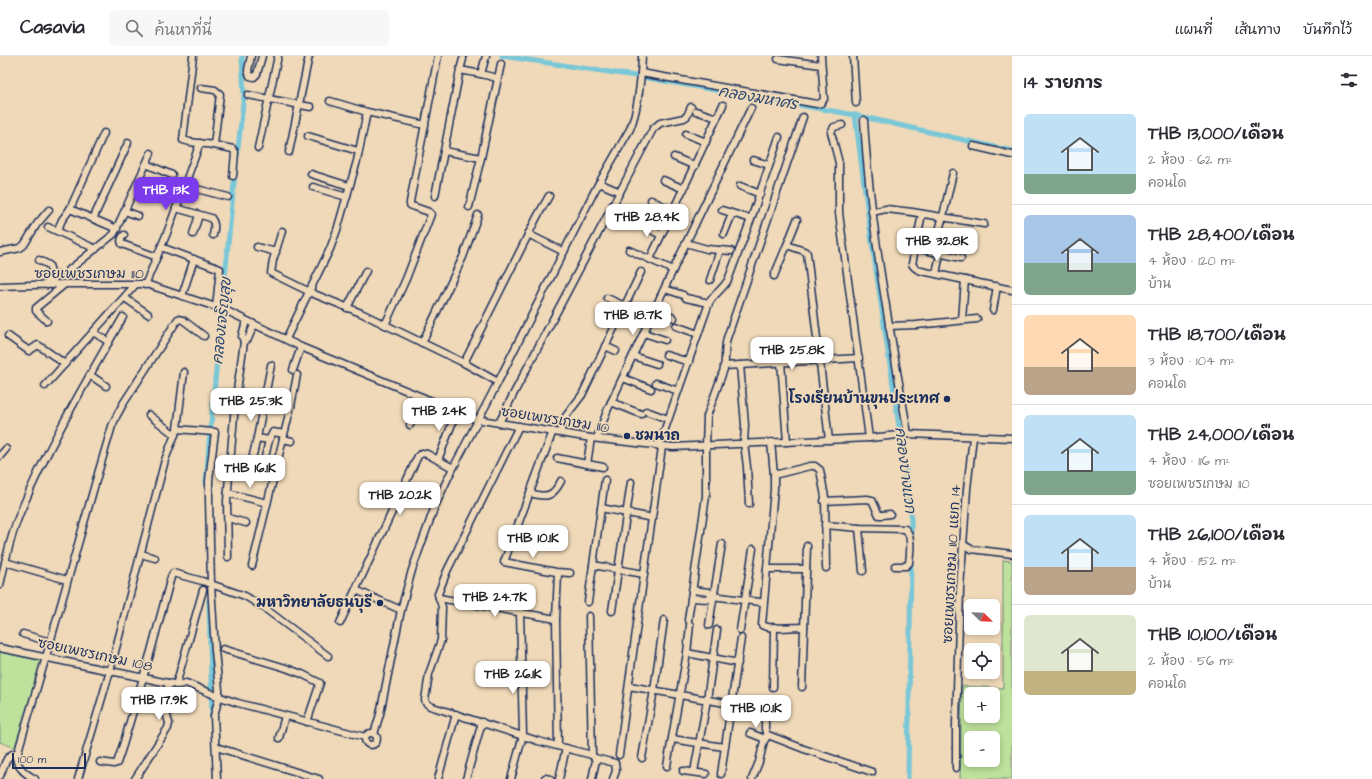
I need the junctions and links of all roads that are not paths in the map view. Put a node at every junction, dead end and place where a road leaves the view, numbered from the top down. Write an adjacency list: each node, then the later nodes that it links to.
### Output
1 (193, 56): 40 (street)
2 (251, 56): 3 (street)
3 (262, 56)
4 (278, 56): 21 (street)
5 (309, 56): 24 (street)
6 (438, 56): 32 (street)
7 (642, 56): 17 (street)
8 (820, 56): 14 (street)
9 (853, 56): 23 (street)
10 (463, 59): 15 (street)
11 (486, 59): 16 (street)
12 (778, 59): 14 (street)
13 (501, 64): 18 (street)
14 (821, 65): 17 (street)
15 (460, 70): 16 (street); 45 (street)
16 (481, 74): 18 (street)
17 (641, 75): 60 (street)
18 (497, 78): 50 (street)
19 (201, 88): 41 (street)
20 (248, 95): 21 (street)
21 (269, 98): 24 (street); 43 (street)
22 (330, 100): 28 (street)
23 (856, 102)
24 (299, 104): 26 (street); 46 (street)
25 (723, 105): 30 (street)
26 (311, 107)
27 (751, 108): 104 (street)
28 (367, 112): 32 (street); 44 (street)
29 (803, 117): 183 (street)
30 (717, 118): 38 (street); 67 (street)
31 (864, 120): 82 (street)
32 (424, 125): 156 (street)
33 (842, 125): 174 (street)
34 (104, 133): 77 (street)
35 (686, 134): 38 (street)
36 (308, 136): 44 (street)
37 (779, 137): 53 (street)
38 (706, 142): 54 (street)
39 (128, 143): 89 (street)
40 (200, 143): 41 (street); 61 (street)
41 (214, 145): 58 (street)
42 (973, 146): 48 (street)
43 (258, 148)
44 (358, 151): 62 (street)
45 (444, 151): 50 (street); 69 (street)
46 (289, 152)
47 (151, 153): 52 (street)
48 (1012, 155)
49 (674, 157): 54 (street)
50 (481, 158): 75 (street)
51 (753, 160): 53 (street)
52 (146, 164): 57 (street); 65 (street)
53 (769, 165): 68 (street)
54 (695, 166): 66 (street)
55 (953, 173): 88 (street)
56 (311, 174): 62 (street)
57 (172, 175)
58 (233, 176)
59 (663, 180): 66 (street)
60 (599, 183): 67 (street); 115 (street)
61 (185, 186): 72 (street); 76 (street)
62 (350, 186): 73 (street)
63 (740, 186): 68 (street)
64 (313, 187): 73 (street)
65 (135, 188): 71 (street); 80 (street)
66 (684, 189): 81 (street)
67 (620, 192): 202 (street)
68 (760, 194): 90 (street)
69 (435, 196)
70 (549, 196): 99 (street)
71 (156, 197)
72 (228, 197)
73 (347, 197): 138 (street)
74 (651, 200): 81 (street)
75 (470, 207)
76 (176, 208): 85 (street); 106 (street)
77 (70, 209): 89 (street); 96 (street)
78 (49, 210): 113 (street)
79 (722, 210): 83 (street)
80 (125, 211): 87 (street); 95 (street)
81 (673, 211): 103 (street)
82 (872, 212): 84 (street); 158 (street)
83 (732, 214): 90 (street); 100 (street)
84 (922, 214): 88 (street); 108 (street)
85 (199, 215): 98 (street); 102 (street)
86 (478, 215): 168 (street)
87 (138, 216)
88 (943, 216): 93 (street); 116 (street)
89 (93, 219): 95 (street)
90 (751, 219): 142 (street)
91 (797, 220): 105 (street)
92 (640, 224): 103 (street)
93 (984, 224)
94 (48, 227): 96 (street)
95 (117, 230): 109 (street)
96 (57, 231): 109 (street)
97 (282, 231): 114 (street)
98 (193, 234)
99 (528, 234): 115 (street); 178 (street)
100 (724, 234)
101 (124, 235): 118 (street)
102 (213, 235)
103 (661, 235): 121 (street)
104 (686, 243): 111 (street); 123 (street)
105 (787, 245): 127 (street); 175 (street)
106 (161, 247): 118 (street); 120 (street)
107 (257, 247): 114 (street)
108 (916, 248): 116 (street); 126 (street)
109 (96, 249): 128 (street)
110 (629, 250): 121 (street)
111 (720, 250): 112 (street); 129 (street)
112 (731, 251)
113 (0, 252)
114 (276, 252): 138 (street)
115 (564, 252): 187 (street)
116 (934, 252): 117 (street)
117 (940, 254): 119 (street); 126 (street)
118 (157, 257): 133 (street)
119 (961, 258)
120 (194, 259): 139 (street); 144 (street)
121 (650, 259): 123 (street)
122 (39, 260): 132 (street)
123 (673, 270): 136 (street)
124 (366, 271): 145 (street)
125 (641, 272): 143 (street)
126 (936, 274): 130 (street)
127 (774, 276)
128 (62, 278): 131 (street, ซอยเพชรเกษม 110); 132 (street, ซอยเพชรเกษม 110); 132 (street); 153 (street)
129 (710, 280)
130 (965, 280): 135 (street); 152 (street)
131 (136, 284): 133 (street, ซอยเพชรเกษม 110); 140 (street)
132 (51, 285): 134 (street, ซอยเพชรเกษม 110)
133 (145, 285): 139 (street, ซอยเพชรเกษม 110)
134 (0, 286)
135 (997, 286): 137 (street); 146 (street)
136 (666, 289): 142 (street); 147 (street)
137 (1012, 290)
138 (310, 291): 145 (street); 164 (street)
139 (182, 296): 144 (street, ซอยเพชรเกษม 110)
140 (125, 298): 148 (street); 159 (street)
141 (607, 298): 143 (street)
142 (709, 303): 161 (street)
143 (625, 306): 169 (street)
144 (220, 308): 154 (street, ซอยเพชรเกษม 110)
145 (348, 308): 156 (street)
146 (993, 310)
147 (655, 311): 150 (street); 160 (street)
148 (148, 314)
149 (123, 317): 166 (street)
150 (674, 318)
151 (977, 319): 152 (street)
152 (962, 320): 158 (street)
153 (47, 321)
154 (246, 321): 155 (street, ซอยเพชรเกษม 110); 167 (street)
155 (254, 325): 164 (street, ซอยเพชรเกษม 110); 167 (street)
156 (385, 325): 168 (street)
157 (676, 326): 161 (street)
158 (889, 326): 208 (street)
159 (93, 332): 166 (street); 179 (street)
160 (644, 333): 165 (street); 173 (street)
161 (698, 334): 176 (street)
162 (8, 336): 179 (street)
163 (204, 336): 271 (street)
164 (286, 340): 170 (street, ซอยเพชรเกษม 110)
165 (665, 340)
166 (109, 342): 185 (street)
167 (244, 342): 192 (street)
168 (422, 343): 178 (street)
169 (605, 346): 171 (street); 207 (street)
170 (301, 347): 194 (street, ซอยเพชรเกษม 110); 197 (street)
171 (616, 351)
172 (666, 355): 176 (street)
173 (633, 356): 180 (street); 186 (street)
174 (859, 358): 175 (street); 213 (street)
175 (818, 360): 177 (street); 216 (street)
176 (688, 362): 193 (street)
177 (782, 362): 182 (street); 219 (street)
178 (464, 363): 187 (street)
179 (65, 364): 189 (street)
180 (657, 364)
181 (271, 365): 195 (street)
182 (740, 365): 183 (street); 220 (street)
183 (724, 366): 221 (street)
184 (184, 372): 206 (street)
185 (90, 375): 190 (street); 259 (street)
186 (623, 378): 191 (street); 196 (street)
187 (498, 382): 201 (street)
188 (656, 383): 193 (street)
189 (44, 386)
190 (106, 386)
191 (650, 389)
192 (237, 391): 195 (street); 230 (street)
193 (678, 391): 200 (street)
194 (422, 397): 198 (street, ซอยเพชรเกษม 110); 203 (street)
195 (266, 398): 197 (street); 211 (street)
196 (611, 402): 200 (street); 212 (street)
197 (291, 406): 209 (street)
198 (457, 411): 201 (street, ซอยเพชรเกษม 110); 228 (street)
199 (149, 415): 206 (street)
200 (668, 419): 222 (street)
201 (479, 420): 202 (street, ซอยเพชรเกษม 110); 232 (street)
202 (499, 423): 204 (street, ซอยเพชรเกษม 110)
203 (410, 426)
204 (519, 426): 205 (street, ซอยเพชรเกษม 110); 278 (street)
205 (553, 431): 207 (street, ซอยเพชรเกษม 110); 239 (street)
206 (176, 432): 255 (street); 272 (street)
207 (560, 432): 212 (street, ซอยเพชรเกษม 110)
208 (904, 435): 210 (street, ซอยเพชรเกษม 110); 213 (street, ซอยเพชรเกษม 110)
209 (283, 436): 215 (street); 217 (street); 241 (street)
210 (973, 437): 214 (street, ซอยเพชรเกษม 110); 252 (street, ซอยเพชรเกษม 110 แยก 14)
211 (257, 438): 215 (street); 224 (street)
212 (594, 438): 222 (street, ซอยเพชรเกษม 110); 229 (street)
213 (869, 438): 216 (street, ซอยเพชรเกษม 110)
214 (1012, 438)
215 (269, 440): 226 (street)
216 (828, 440): 219 (street, ซอยเพชรเกษม 110)
217 (292, 441)
218 (771, 442): 219 (street, ซอยเพชรเกษม 110); 220 (street, ซอยเพชรเกษม 110); 234 (street)
219 (787, 442)
220 (744, 443): 221 (street, ซอยเพชรเกษม 110); 242 (street)
221 (706, 446): 222 (street, ซอยเพชรเกษม 110); 276 (street)
222 (661, 447): 247 (street)
223 (6, 449): 225 (street)
224 (253, 455)
225 (0, 456)
226 (265, 457)
227 (557, 458): 229 (street)
228 (438, 460): 232 (street); 275 (street)
229 (587, 464): 231 (street)
230 (230, 466): 233 (street); 238 (street)
231 (603, 467)
232 (453, 468): 283 (street)
233 (260, 473)
234 (774, 474): 240 (street); 265 (street)
235 (605, 480): 243 (street)
236 (561, 481): 239 (street)
237 (630, 482): 244 (street)
238 (228, 493): 241 (street); 246 (street)
239 (530, 493): 268 (street)
240 (824, 501): 245 (street); 249 (street)
241 (267, 503): 261 (street)
242 (749, 504)
243 (601, 508): 244 (street); 260 (street)
244 (626, 513): 247 (street); 264 (street)
245 (890, 514)
246 (228, 518): 248 (street); 257 (street)
247 (652, 518): 270 (street)
248 (246, 523)
249 (825, 525): 250 (street); 263 (street)
250 (859, 528): 262 (street); 267 (street)
251 (722, 544): 277 (street)
252 (964, 545): 256 (street); 341 (street, ซอยเพชรเกษม 110 แยก 14)
253 (806, 546): 266 (street)
254 (753, 549): 280 (street)
255 (141, 554): 258 (street); 305 (street)
256 (1012, 554)
257 (228, 557)
258 (155, 558)
259 (5, 562): 271 (street); 273 (street)
260 (593, 565): 264 (street); 281 (street)
261 (252, 566)
262 (895, 566)
263 (826, 568)
264 (617, 569): 270 (street); 284 (street)
265 (767, 569): 266 (street); 291 (street)
266 (806, 569): 292 (street)
267 (863, 571)
268 (558, 573): 269 (street); 287 (street)
269 (570, 574)
270 (644, 574): 309 (street)
271 (67, 580): 297 (street)
272 (210, 584): 301 (street); 306 (street); 314 (street)
273 (0, 585)
274 (203, 590): 308 (street)
275 (356, 590): 283 (street); 289 (street)
276 (692, 590): 277 (street); 279 (street)
277 (713, 596): 279 (street); 280 (street); 290 (street)
278 (439, 598): 285 (street); 318 (street)
279 (691, 598): 300 (street)
280 (744, 600): 282 (street); 294 (street)
281 (588, 602)
282 (760, 602)
283 (401, 610): 324 (street)
284 (612, 611)
285 (520, 612): 287 (street); 325 (street)
286 (589, 616): 337 (street)
287 (556, 619): 331 (street)
288 (664, 620): 312 (street)
289 (340, 623)
290 (709, 625)
291 (774, 627): 292 (street); 310 (street)
292 (804, 627): 311 (street)
293 (717, 630): 303 (street)
294 (740, 630)
295 (23, 634): 297 (street)
296 (742, 638): 304 (street)
297 (50, 642): 302 (street)
298 (0, 648): 302 (street, ซอยเพชรเกษม 108)
299 (223, 649): 321 (street)
300 (687, 653): 303 (street); 313 (street)
301 (328, 656)
302 (46, 657): 305 (street, ซอยเพชรเกษม 108); 335 (street)
303 (712, 658): 304 (street); 315 (street)
304 (738, 663): 316 (street)
305 (110, 671): 306 (street, ซอยเพชรเกษม 108); 349 (street)
306 (143, 678): 307 (street, ซอยเพชรเกษม 108); 339 (street)
307 (169, 683): 308 (street, ซอยเพชรเกษม 108); 350 (street)
308 (176, 685): 314 (street, ซอยเพชรเกษม 108)
309 (629, 686): 312 (street); 336 (street)
310 (773, 687)
311 (802, 687)
312 (654, 690): 313 (street); 338 (street)
313 (679, 695): 315 (street); 329 (street)
314 (218, 696): 319 (street, ซอยเพชรเกษม 108); 332 (street)
315 (707, 700): 316 (street); 330 (street)
316 (731, 706): 317 (street); 333 (street)
317 (748, 710)
318 (456, 714): 322 (street); 353 (street)
319 (285, 716): 321 (street, ซอยเพชรเกษม 108); 327 (street)
320 (765, 717): 328 (street)
321 (307, 722): 326 (street, ซอยเพชรเกษม 108)
322 (482, 722): 325 (street); 354 (street)
323 (750, 733): 328 (street)
324 (374, 734): 326 (street); 326 (street)
325 (523, 735): 331 (street); 355 (street)
326 (365, 737)
327 (279, 738)
328 (766, 738): 344 (street); 359 (street)
329 (672, 739): 330 (street); 340 (street)
330 (699, 743): 333 (street); 343 (street)
331 (558, 746): 334 (street)
332 (216, 747): 351 (street); 352 (street)
333 (724, 747): 346 (street)
334 (566, 748): 337 (street); 356 (street)
335 (18, 753): 347 (street); 348 (street)
336 (619, 756)
337 (594, 757): 357 (street); 358 (street)
338 (642, 758)
339 (100, 762)
340 (667, 766)
341 (956, 768)
342 (683, 771): 343 (street)
343 (694, 772): 345 (street)
344 (872, 772)
345 (706, 774)
346 (720, 774)
347 (0, 776)
348 (35, 779)
349 (78, 779)
350 (135, 779)
351 (217, 779)
352 (319, 779)
353 (438, 779)
354 (466, 779)
355 (511, 779)
356 (559, 779)
357 (592, 779)
358 (613, 779)
359 (752, 779)

